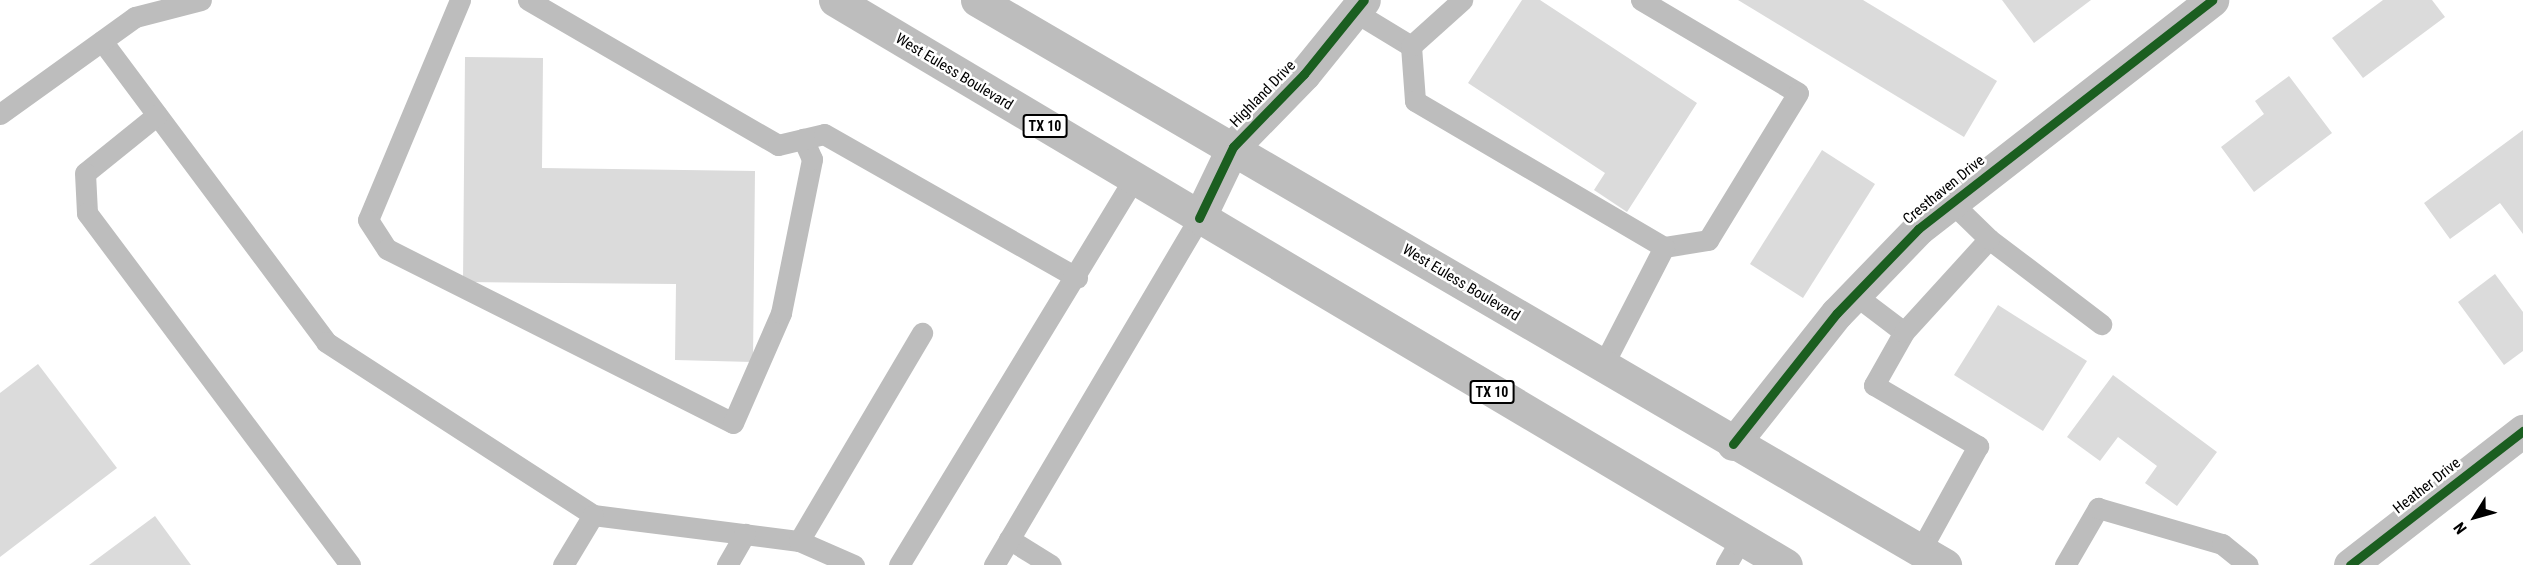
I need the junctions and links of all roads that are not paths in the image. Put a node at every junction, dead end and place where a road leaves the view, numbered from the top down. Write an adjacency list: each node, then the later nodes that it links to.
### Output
1 (201, 0): 10 (lane)
2 (460, 0): 14 (lane)
3 (528, 0): 14 (lane)
4 (835, 0): 16 (main road, West Euless Boulevard / TX 10)
5 (977, 0): 15 (main road, West Euless Boulevard)
6 (1462, 0): 11 (lane)
7 (1641, 0): 20 (lane)
8 (2212, 0): 17 (main road, Cresthaven Drive)
9 (1360, 6): 11 (lane); 15 (main road, Highland Drive)
10 (102, 41): 12 (lane); 13 (lane)
11 (1411, 46): 20 (lane)
12 (0, 114)
13 (157, 115): 29 (lane); 35 (lane)
14 (803, 139): 21 (lane)
15 (1233, 147): 18 (main road, Highland Drive); 26 (main road, West Euless Boulevard)
16 (1134, 180): 18 (main road, West Euless Boulevard / TX 10); 21 (lane)
17 (1952, 203): 19 (lane); 22 (main road, Cresthaven Drive)
18 (1198, 218): 31 (lane); 33 (main road, West Euless Boulevard / TX 10)
19 (1989, 239): 23 (lane); 24 (lane)
20 (1664, 247): 26 (lane)
21 (1077, 278): 39 (lane)
22 (1855, 295): 24 (lane); 28 (main road, Cresthaven Drive)
23 (2101, 324)
24 (1904, 332): 34 (lane)
25 (922, 333): 32 (lane)
26 (1602, 367): 28 (main road, West Euless Boulevard)
27 (2523, 431): 45 (street, Heather Drive)
28 (1733, 444): 34 (main road, West Euless Boulevard)
29 (593, 515): 30 (lane); 36 (lane)
30 (745, 534): 32 (lane); 37 (lane)
31 (1009, 539): 40 (lane); 41 (lane)
32 (799, 541): 38 (lane)
33 (1733, 552): 42 (main road, West Euless Boulevard / TX 10)
34 (1933, 558)
35 (350, 565)
36 (564, 565)
37 (727, 565)
38 (854, 565)
39 (899, 565)
40 (994, 565)
41 (1052, 565)
42 (1786, 565)
43 (2065, 565): 44 (lane)
44 (2248, 565)
45 (2350, 565)

